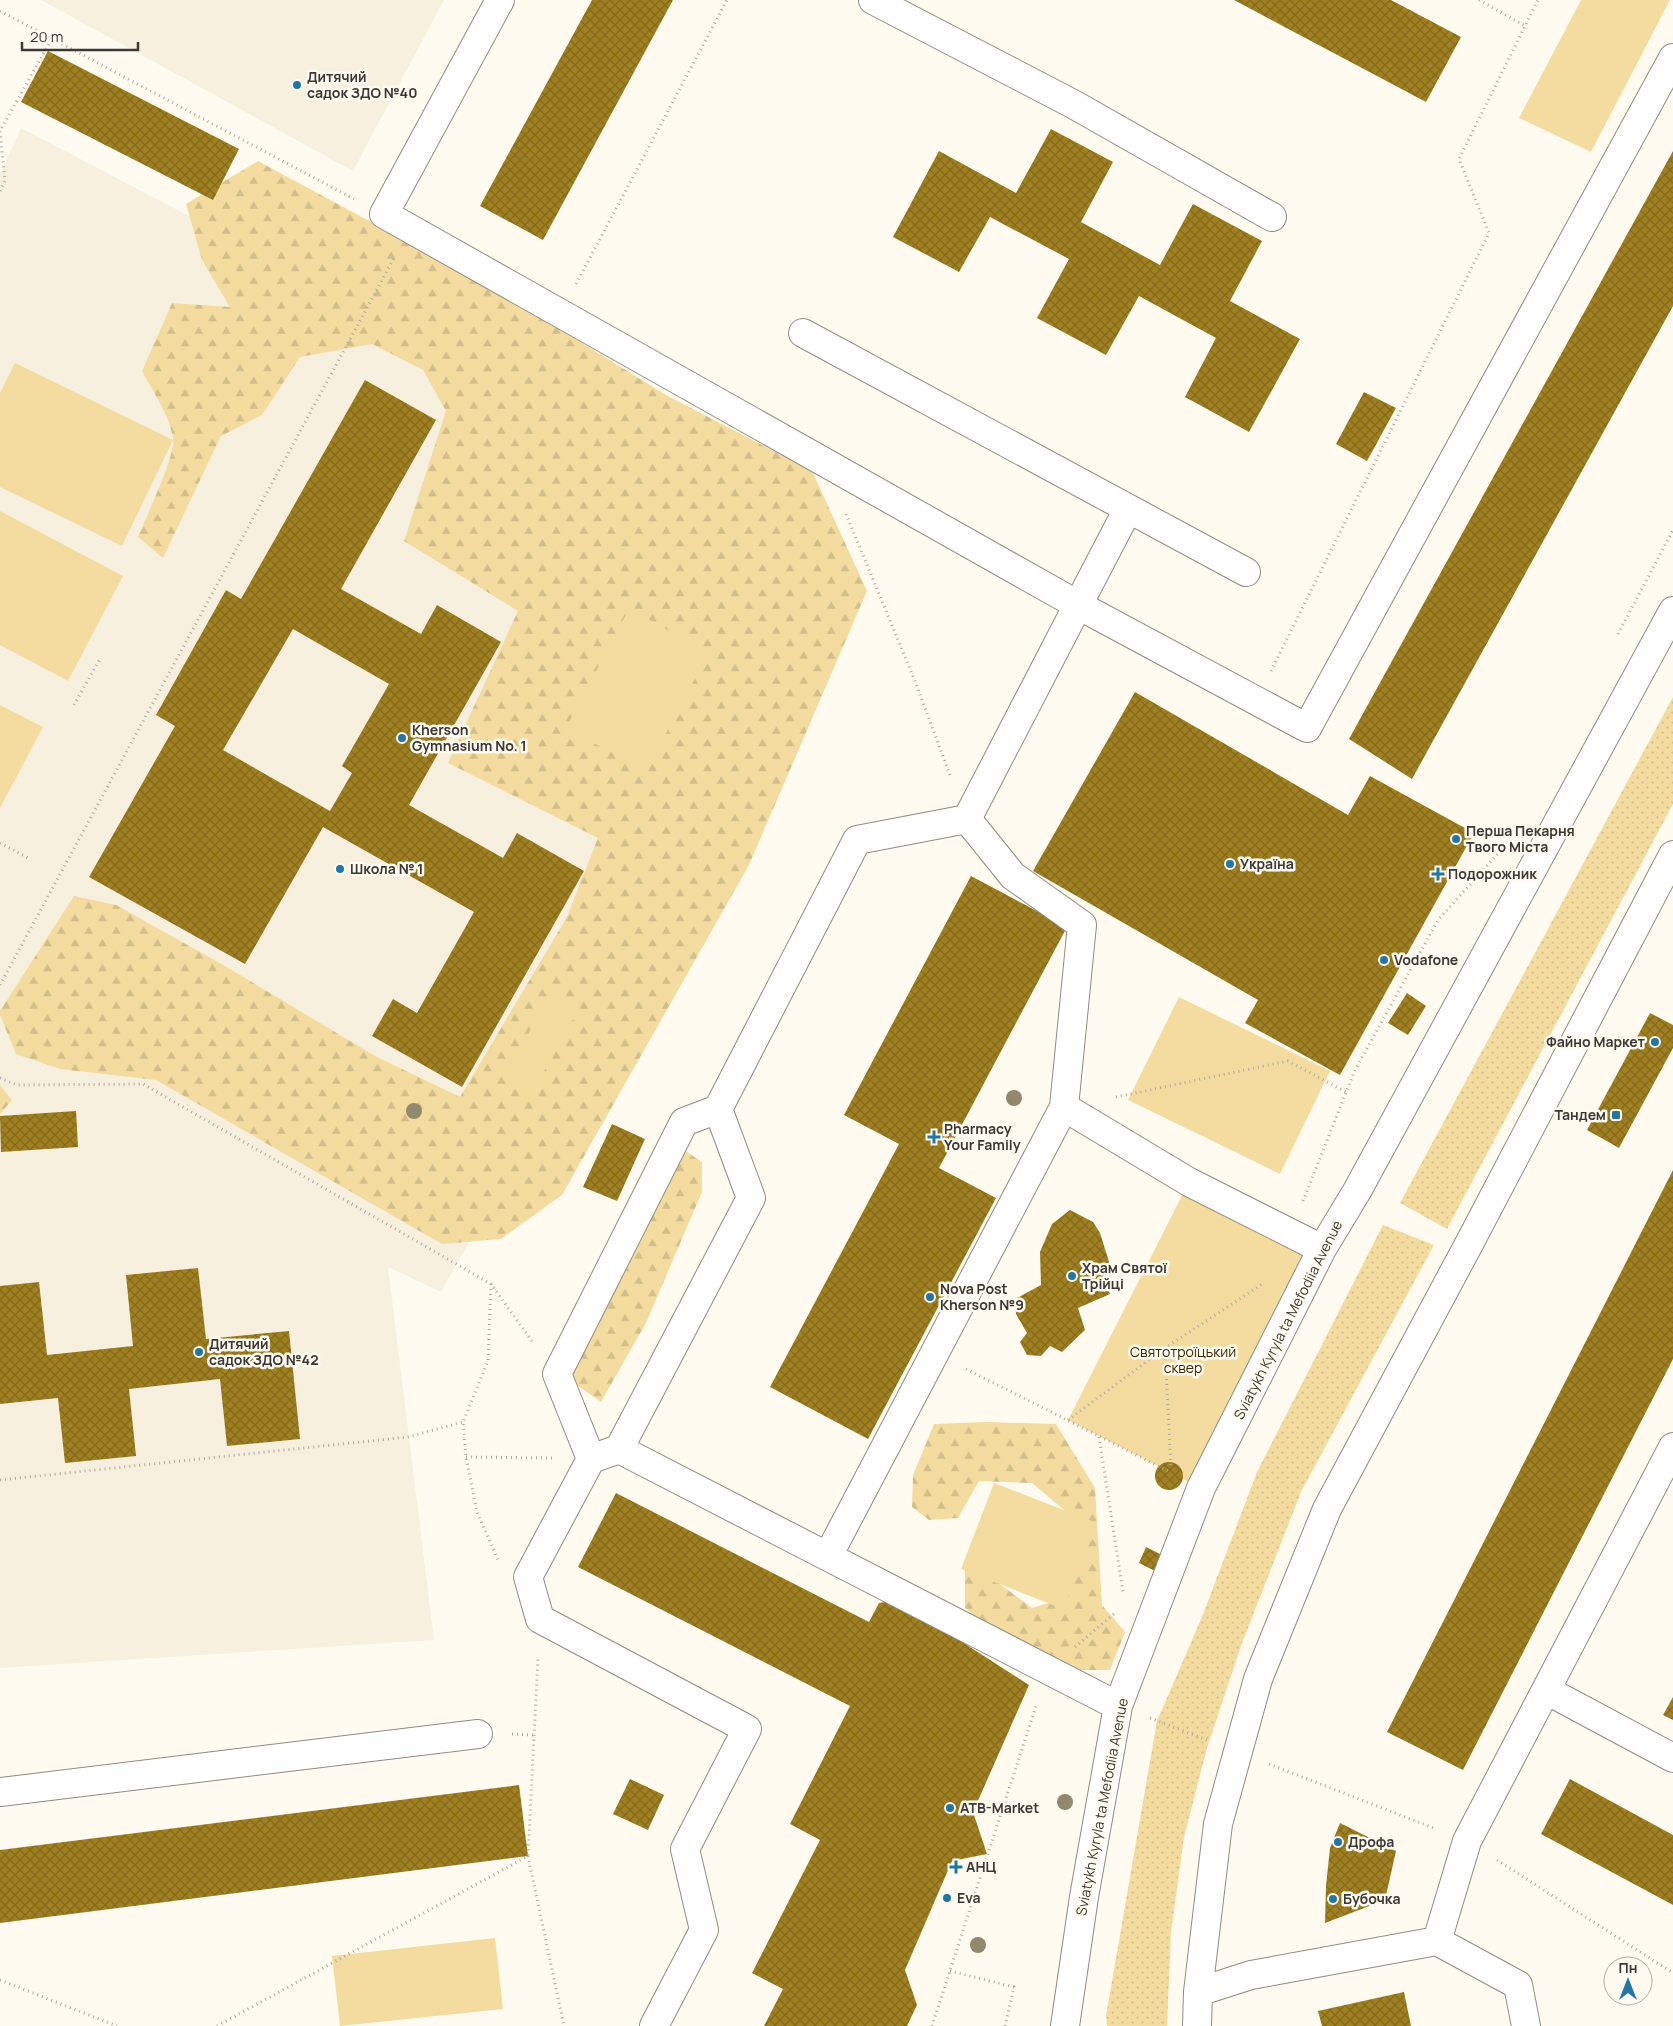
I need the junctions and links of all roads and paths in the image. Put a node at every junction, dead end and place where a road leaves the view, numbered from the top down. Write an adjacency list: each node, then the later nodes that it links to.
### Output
1 (500, 0): 11 (street)
2 (727, 0): 14 (path)
3 (873, 0): 12 (street)
4 (1478, 0): 7 (path)
5 (1538, 0): 7 (path)
6 (0, 11): 8 (path)
7 (1525, 26): 24 (path)
8 (52, 38): 10 (path); 11 (path)
9 (1673, 58): 24 (street)
10 (0, 191)
11 (384, 214): 13 (street)
12 (1272, 217)
13 (410, 229): 14 (street); 31 (path)
14 (561, 314): 16 (street)
15 (803, 333): 17 (street)
16 (824, 462): 20 (street); 26 (path)
17 (1128, 509): 19 (street); 20 (street)
18 (1673, 530): 22 (path)
19 (1246, 572)
20 (1078, 605): 24 (street); 26 (street)
21 (1673, 611): 37 (street, Sviatykh Kyryla ta Mefodiia Avenue)
22 (1614, 643)
23 (101, 656): 25 (path)
24 (1256, 700)
25 (74, 705)
26 (967, 819): 34 (street); 35 (street)
27 (1509, 841): 33 (path)
28 (0, 844): 29 (path)
29 (30, 859)
30 (1671, 863): 69 (street)
31 (0, 985)
32 (0, 1078): 39 (path)
33 (1346, 1092): 34 (path); 36 (path)
34 (1064, 1108): 36 (street); 41 (street)
35 (718, 1109): 42 (street); 47 (street)
36 (1291, 1233): 37 (street)
37 (1322, 1249): 57 (street, Sviatykh Kyryla ta Mefodiia Avenue)
38 (1268, 1280): 40 (path)
39 (491, 1284): 42 (path); 44 (path)
40 (1165, 1348): 43 (path); 45 (path)
41 (935, 1353): 43 (path); 51 (street)
42 (557, 1374): 49 (street)
43 (1068, 1420): 45 (path)
44 (464, 1422): 48 (path); 50 (path)
45 (1099, 1437): 53 (path)
46 (1673, 1447): 56 (street)
47 (619, 1449): 49 (street); 51 (street)
48 (466, 1457): 49 (path); 52 (path)
49 (591, 1459): 54 (street)
50 (0, 1480)
51 (828, 1556): 55 (street)
52 (499, 1562)
53 (1124, 1594)
54 (540, 1619): 64 (path); 73 (street)
55 (1048, 1670): 57 (street); 66 (path)
56 (1546, 1690): 60 (street); 63 (street)
57 (1118, 1706): 59 (path); 76 (street, Sviatykh Kyryla ta Mefodiia Avenue)
58 (478, 1734): 62 (street)
59 (1210, 1742)
60 (1673, 1758)
61 (1265, 1763): 63 (path)
62 (0, 1792)
63 (1467, 1841): 65 (street); 67 (path)
64 (528, 1856): 71 (path); 72 (path)
65 (1437, 1941): 69 (street); 78 (street)
66 (950, 1971): 74 (path); 75 (path)
67 (1673, 1972)
68 (0, 1980): 70 (path)
69 (1198, 1992): 77 (street)
70 (117, 2026)
71 (217, 2026)
72 (564, 2026)
73 (654, 2026)
74 (932, 2026)
75 (1005, 2026)
76 (1065, 2026)
77 (1197, 2026)
78 (1526, 2026)

